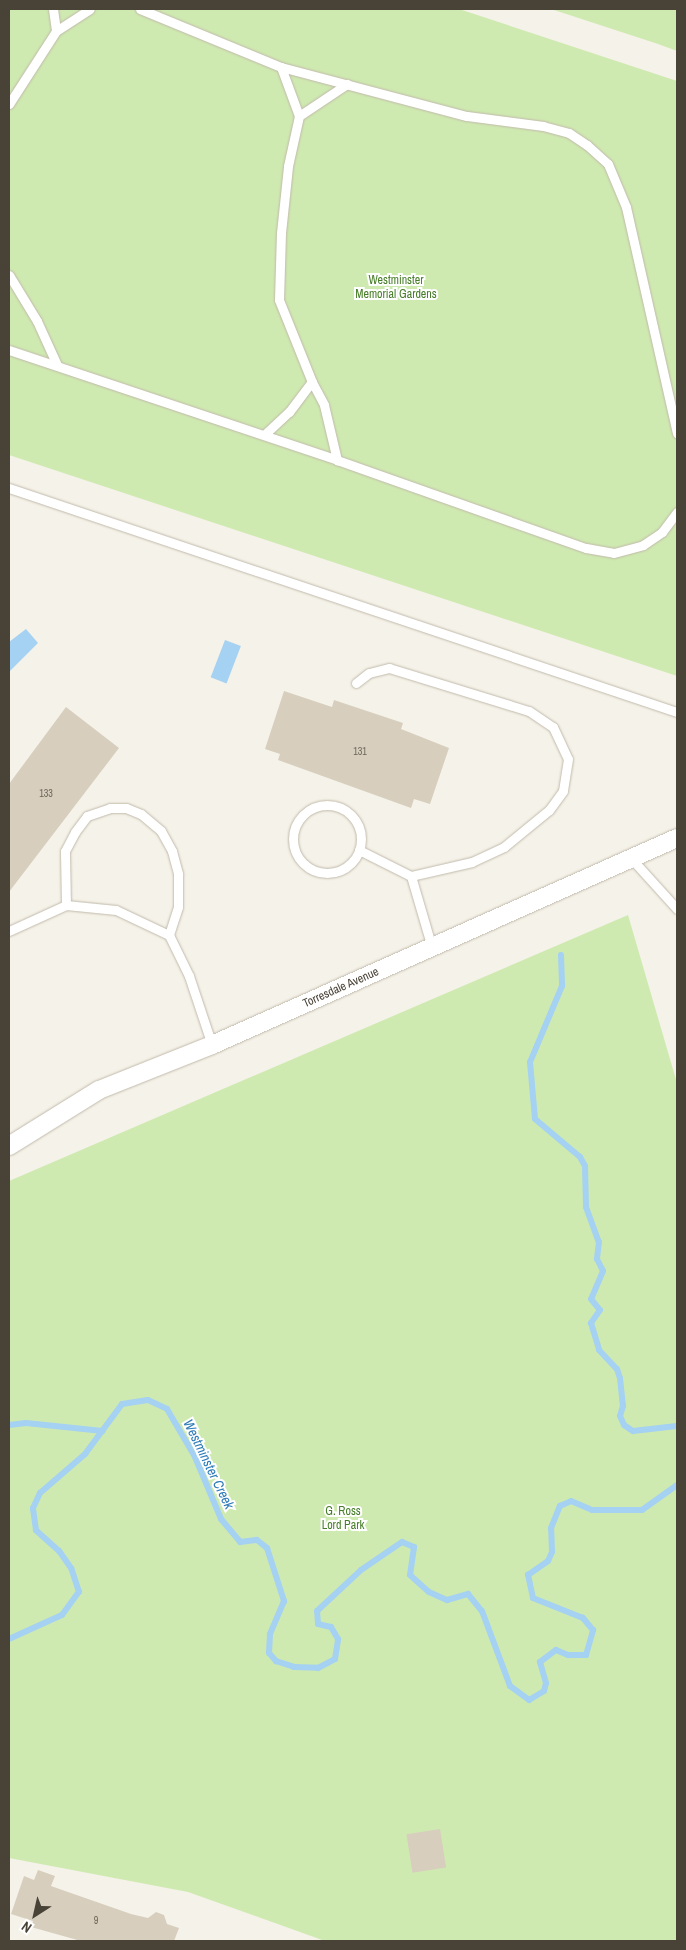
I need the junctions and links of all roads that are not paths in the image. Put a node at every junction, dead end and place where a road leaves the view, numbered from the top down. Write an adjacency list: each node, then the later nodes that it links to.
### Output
1 (53, 9): 4 (lane)
2 (90, 9): 4 (lane)
3 (140, 9): 5 (lane)
4 (56, 31): 7 (lane)
5 (281, 67): 6 (lane); 8 (lane)
6 (347, 84): 8 (lane); 13 (lane)
7 (9, 104)
8 (299, 116): 12 (lane)
9 (9, 278): 11 (lane)
10 (9, 350): 11 (lane)
11 (58, 365): 14 (lane)
12 (312, 382): 14 (lane); 15 (lane)
13 (677, 433)
14 (264, 435): 15 (lane)
15 (337, 460): 17 (lane)
16 (9, 488): 19 (lane)
17 (677, 512)
18 (356, 683): 23 (lane)
19 (677, 712)
20 (677, 838): 22 (street, Torresdale Avenue)
21 (359, 850): 21 (lane); 23 (lane)
22 (630, 857): 25 (lane); 28 (street, Torresdale Avenue)
23 (411, 876): 28 (lane)
24 (66, 905): 26 (lane); 27 (lane); 27 (lane)
25 (677, 909)
26 (9, 931)
27 (169, 935): 29 (lane)
28 (432, 948): 29 (street, Torresdale Avenue)
29 (212, 1045): 30 (street, Torresdale Avenue)
30 (9, 1146)

